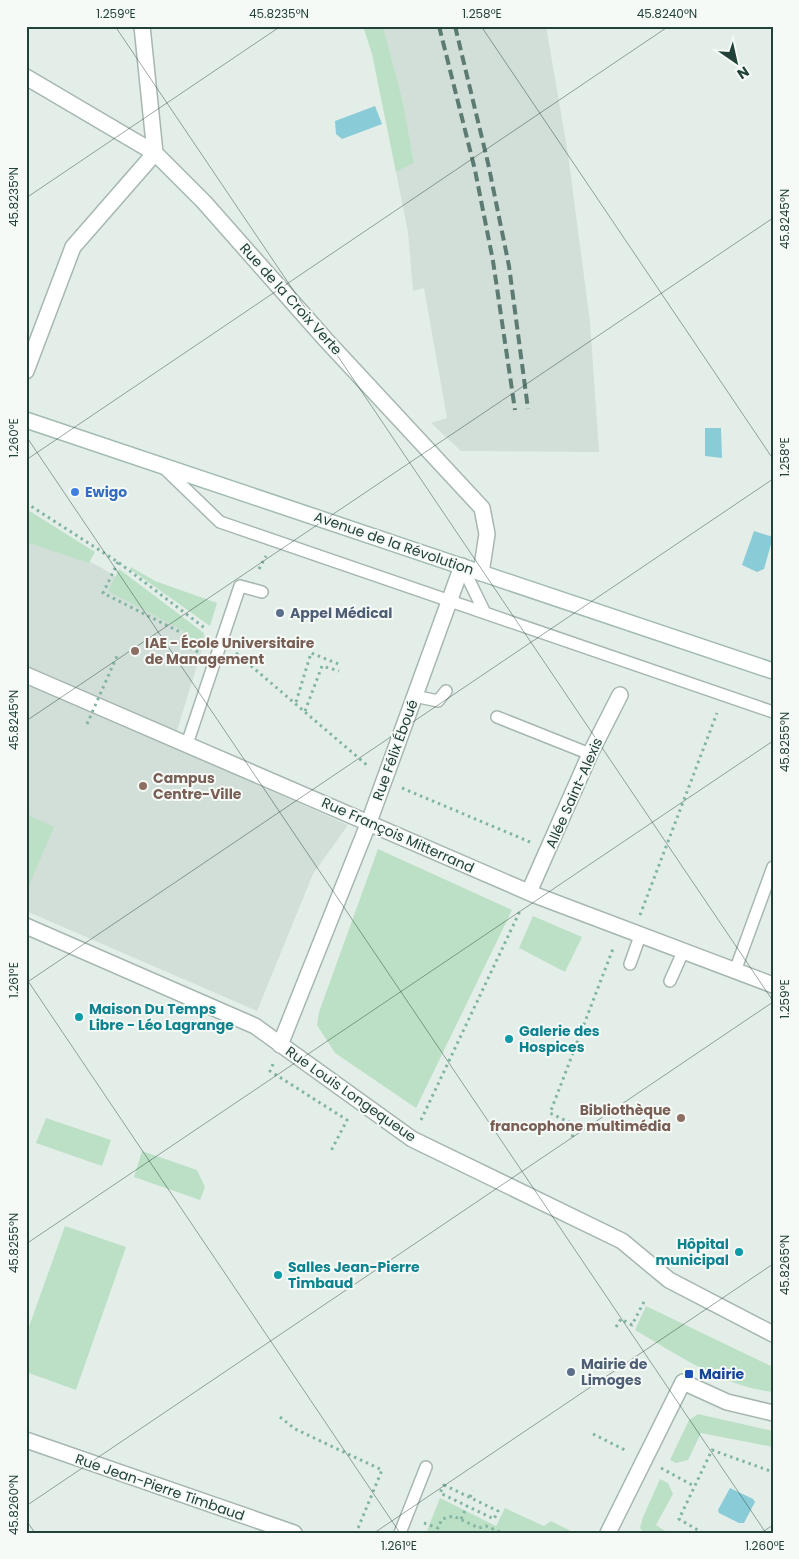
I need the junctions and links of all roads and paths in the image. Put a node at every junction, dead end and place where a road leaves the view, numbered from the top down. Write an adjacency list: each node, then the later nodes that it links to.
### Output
1 (142, 26): 3 (street)
2 (26, 77): 3 (street, Rue de la Croix Verte)
3 (155, 153): 4 (street); 9 (street, Rue de la Croix Verte)
4 (26, 371)
5 (26, 420): 6 (street, Avenue de la Révolution)
6 (158, 462): 8 (street, Avenue de la Révolution); 11 (lane)
7 (118, 562): 13 (path)
8 (462, 566): 9 (street, Avenue de la Révolution); 11 (street, Rue Félix Éboué); 12 (lane)
9 (481, 573): 16 (street, Avenue de la Révolution)
10 (262, 592): 28 (lane)
11 (448, 600): 12 (lane); 21 (street, Rue Félix Éboué)
12 (485, 613): 25 (lane)
13 (180, 632)
14 (117, 656): 27 (path, bridge)
15 (341, 665): 22 (path)
16 (767, 670)
17 (339, 671): 24 (path)
18 (26, 675): 28 (street, Rue François Mitterrand)
19 (446, 691): 21 (lane)
20 (620, 695): 29 (street, Allée Saint-Alexis)
21 (414, 696): 30 (street, Rue Félix Éboué)
22 (296, 702)
23 (720, 705): 36 (path)
24 (305, 711)
25 (773, 712)
26 (496, 717): 29 (lane)
27 (87, 724)
28 (187, 744): 31 (street, Rue François Mitterrand)
29 (590, 754): 32 (street, Allée Saint-Alexis)
30 (384, 780): 31 (street, Rue Félix Éboué); 32 (path)
31 (369, 822): 34 (street, Rue François Mitterrand); 42 (street, Rue Félix Éboué)
32 (552, 840): 34 (street, Allée Saint-Alexis)
33 (773, 867): 39 (lane)
34 (529, 892): 36 (street, Rue François Mitterrand); 45 (path)
35 (26, 926): 42 (street, Rue Louis Longequeue)
36 (631, 932): 37 (street, Rue François Mitterrand); 38 (lane); 44 (path)
37 (683, 952): 39 (street, Rue François Mitterrand); 40 (lane)
38 (630, 964)
39 (735, 971): 41 (street, Rue François Mitterrand)
40 (670, 981)
41 (773, 985)
42 (280, 1045): 45 (street, Rue Louis Longequeue)
43 (290, 1084): 46 (path)
44 (572, 1137)
45 (412, 1139): 48 (street, Rue Louis Longequeue)
46 (331, 1151)
47 (648, 1277): 48 (street)
48 (669, 1280): 51 (street, Rue Louis Longequeue)
49 (645, 1300): 50 (path)
50 (616, 1327)
51 (773, 1334)
52 (773, 1413): 72 (street)
53 (280, 1418): 68 (path)
54 (593, 1434): 56 (path)
55 (26, 1440): 65 (street, Rue Jean-Pierre Timbaud)
56 (617, 1446)
57 (426, 1468): 69 (lane)
58 (773, 1472): 73 (path)
59 (473, 1491): 60 (path)
60 (470, 1498): 61 (path); 61 (path)
61 (467, 1506): 62 (path)
62 (461, 1519): 64 (path); 66 (path)
63 (424, 1523): 66 (path)
64 (479, 1528): 70 (path); 71 (path)
65 (267, 1529): 67 (street, Rue Jean-Pierre Timbaud)
66 (437, 1531)
67 (294, 1533)
68 (356, 1533)
69 (400, 1533)
70 (477, 1533)
71 (502, 1533)
72 (608, 1533)
73 (703, 1533)

